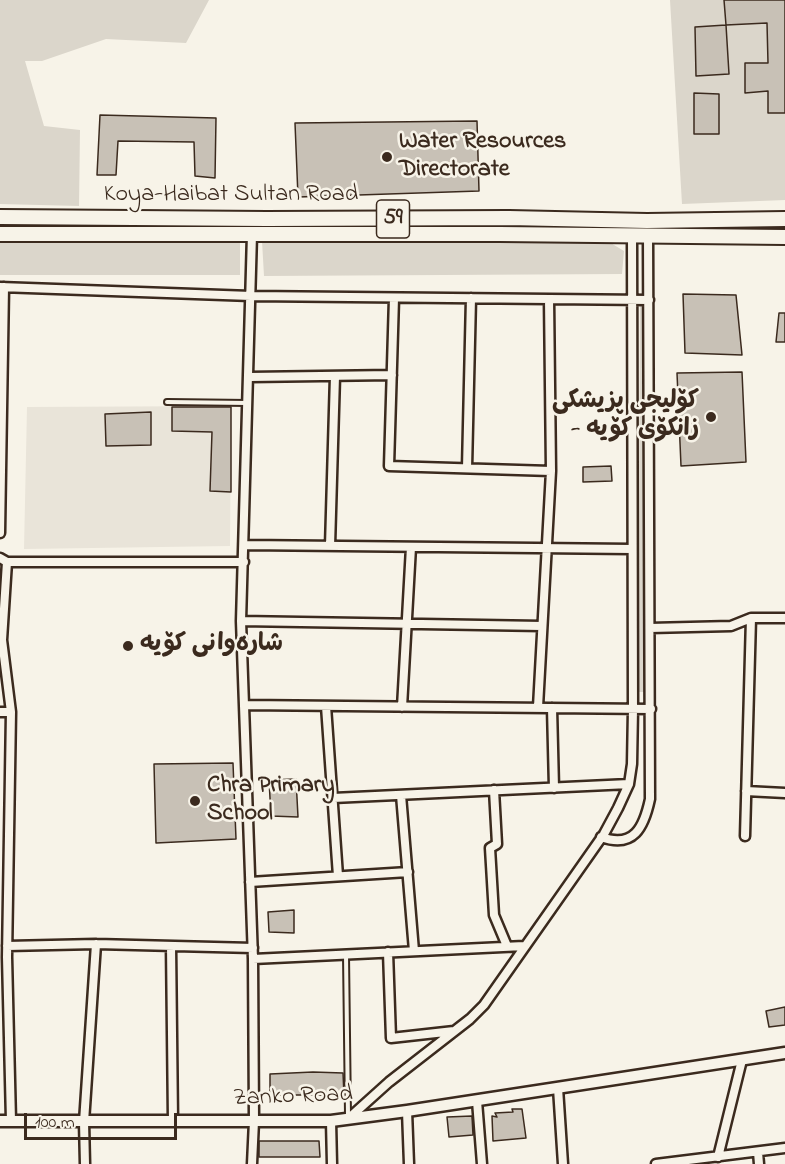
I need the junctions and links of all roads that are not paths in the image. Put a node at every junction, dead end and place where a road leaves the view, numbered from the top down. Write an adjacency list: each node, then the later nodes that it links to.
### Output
1 (0, 217): 3 (main road, Koya-Haibat Sultan Road / 59)
2 (785, 219): 4 (main road, Koya-Haibat Sultan Road / 59)
3 (631, 221): 4 (main road, Koya-Haibat Sultan Road / 59); 7 (street)
4 (647, 221): 8 (street)
5 (0, 234): 6 (main road, Koya-Haibat Sultan Road / 59)
6 (252, 234): 7 (main road, Koya-Haibat Sultan Road / 59); 11 (street)
7 (632, 236): 8 (main road, Koya-Haibat Sultan Road / 59); 15 (street)
8 (648, 236): 9 (main road, Koya-Haibat Sultan Road / 59); 16 (street)
9 (785, 237)
10 (2, 287): 11 (street); 17 (street)
11 (251, 296): 12 (street); 20 (street)
12 (394, 298): 13 (street); 18 (street)
13 (471, 298): 14 (street); 23 (street)
14 (549, 299): 15 (street); 24 (street)
15 (633, 300): 16 (street); 30 (street)
16 (649, 300): 38 (street)
17 (1, 374): 25 (street)
18 (392, 375): 19 (street); 23 (street)
19 (335, 376): 20 (street); 27 (street)
20 (249, 377): 22 (street)
21 (167, 402): 22 (lane)
22 (249, 404): 26 (street)
23 (467, 468): 24 (street)
24 (550, 471): 29 (street)
25 (0, 533)
26 (245, 545): 27 (street); 32 (street)
27 (330, 546): 28 (street)
28 (411, 547): 29 (street); 36 (street)
29 (546, 548): 30 (street); 37 (street)
30 (632, 549): 40 (street)
31 (4, 560): 32 (street); 39 (street)
32 (244, 562): 35 (street)
33 (751, 618): 34 (street); 38 (street); 54 (street)
34 (785, 618)
35 (242, 621): 36 (street); 42 (street)
36 (407, 624): 37 (street); 44 (street)
37 (542, 626): 45 (street)
38 (650, 628): 41 (street)
39 (1, 640): 50 (street)
40 (633, 642): 41 (street); 47 (street)
41 (651, 642): 48 (street)
42 (244, 705): 43 (street); 63 (street)
43 (326, 706): 44 (street); 57 (street)
44 (402, 707): 45 (street)
45 (538, 707): 46 (street)
46 (552, 708): 47 (street); 52 (street)
47 (633, 709): 48 (street); 51 (street)
48 (651, 709): 59 (street)
49 (0, 712): 50 (street)
50 (11, 712): 62 (street)
51 (628, 784): 52 (street); 59 (street)
52 (554, 788): 53 (street)
53 (494, 790): 56 (street); 67 (street)
54 (746, 791): 55 (street); 58 (street)
55 (785, 793)
56 (401, 795): 57 (street); 60 (street)
57 (333, 798): 61 (street)
58 (745, 836)
59 (601, 837): 68 (street)
60 (408, 872): 61 (street); 70 (street)
61 (338, 876): 63 (street)
62 (5, 881): 65 (street)
63 (250, 882): 69 (street)
64 (96, 944): 65 (street); 66 (street); 86 (street)
65 (7, 946): 73 (street)
66 (171, 946): 69 (street); 83 (street)
67 (507, 946): 68 (street); 70 (street)
68 (524, 946): 75 (street)
69 (252, 948): 74 (street)
70 (414, 951): 71 (street)
71 (388, 952): 72 (street); 75 (street)
72 (346, 954): 74 (street); 81 (lane)
73 (3, 957): 82 (street)
74 (253, 959): 84 (street)
75 (455, 1031): 81 (street)
76 (785, 1053): 77 (street, Zanko Road)
77 (742, 1060): 78 (street, Zanko Road); 89 (street)
78 (558, 1088): 79 (street, Zanko Road); 96 (street)
79 (477, 1101): 80 (street, Zanko Road); 95 (street)
80 (407, 1111): 81 (street, Zanko Road); 94 (street)
81 (348, 1119): 85 (street, Zanko Road)
82 (5, 1121): 86 (street, Zanko Road)
83 (173, 1121): 84 (street, Zanko Road); 86 (street, Zanko Road)
84 (254, 1121): 85 (street, Zanko Road); 92 (street)
85 (331, 1121): 93 (street)
86 (84, 1122): 91 (street)
87 (785, 1148): 88 (street)
88 (758, 1152): 89 (street); 98 (street)
89 (718, 1157): 90 (street)
90 (675, 1163): 97 (street)
91 (85, 1164)
92 (252, 1164)
93 (332, 1164)
94 (409, 1164)
95 (482, 1164)
96 (563, 1164)
97 (656, 1164)
98 (759, 1164)

